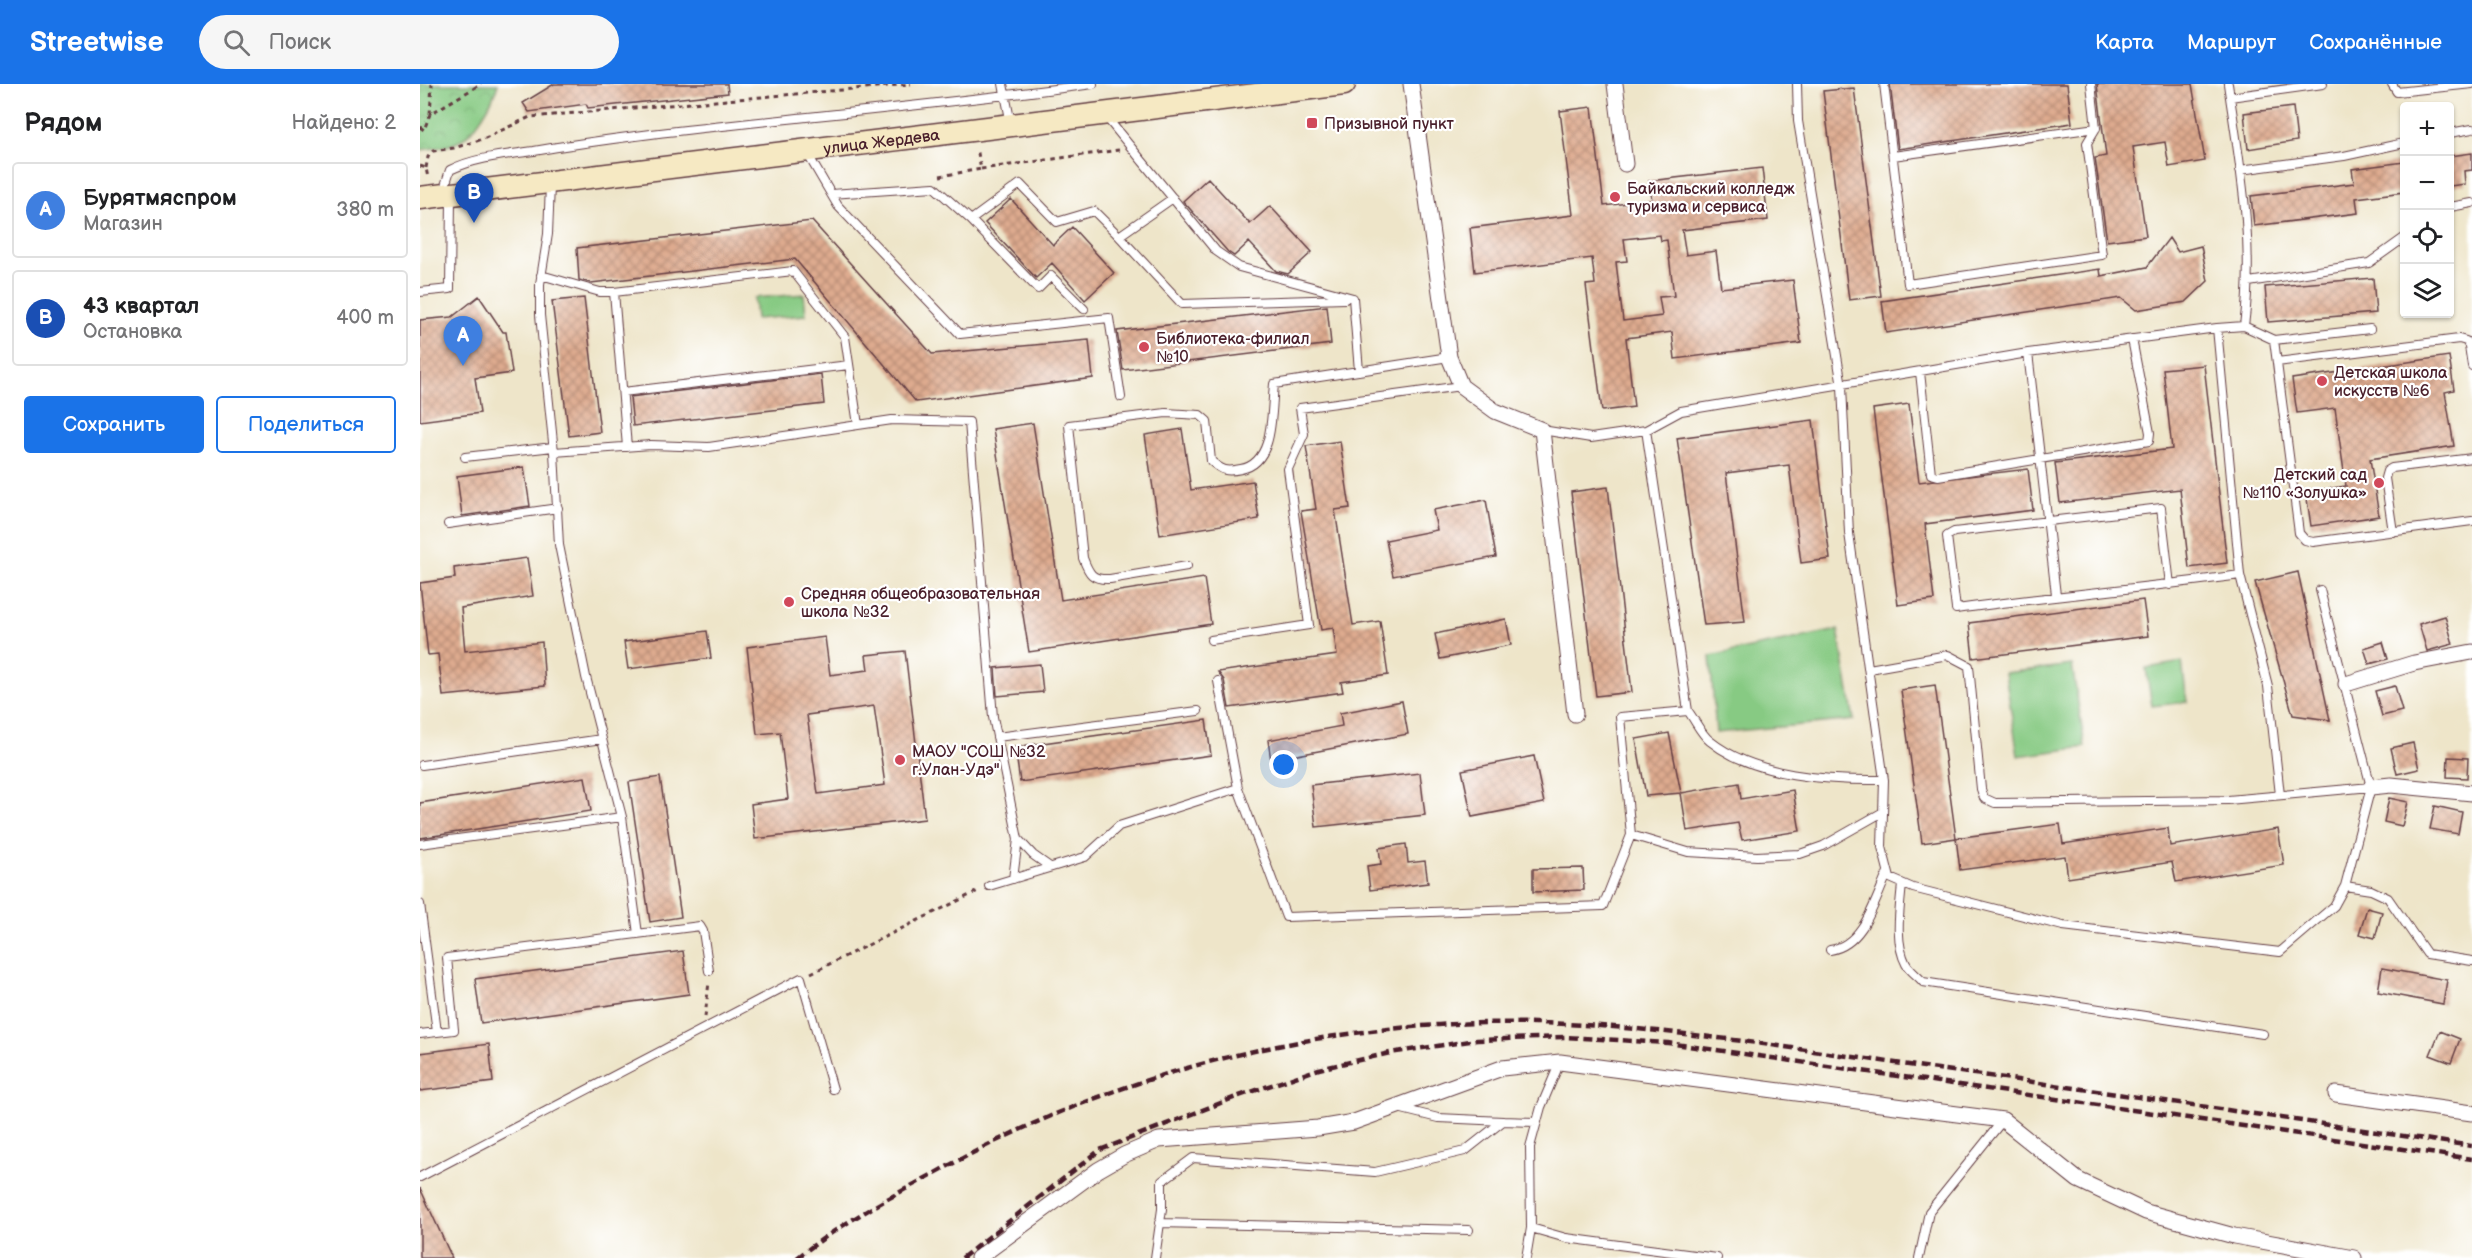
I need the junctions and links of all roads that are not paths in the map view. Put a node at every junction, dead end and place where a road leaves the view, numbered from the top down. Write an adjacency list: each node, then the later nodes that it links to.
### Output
1 (1003, 84): 14 (lane)
2 (1093, 84): 14 (lane)
3 (1344, 84): 13 (main road, улица Жердева)
4 (1411, 84): 47 (street)
5 (1615, 84): 24 (street)
6 (1797, 84): 54 (lane)
7 (1884, 84): 23 (lane)
8 (2091, 84): 18 (lane)
9 (2228, 84): 15 (lane)
10 (2323, 84): 15 (lane)
11 (2392, 84): 12 (lane)
12 (2472, 84)
13 (1258, 89): 16 (main road, улица Жердева)
14 (1007, 96): 17 (lane); 28 (lane)
15 (2230, 97): 25 (lane)
16 (1104, 115): 17 (main road, улица Жердева); 29 (lane)
17 (1012, 126): 22 (main road, улица Жердева)
18 (2096, 128): 23 (lane); 23 (lane)
19 (2472, 129): 20 (lane)
20 (2454, 132)
21 (2400, 144): 25 (lane)
22 (806, 152): 26 (main road, улица Жердева); 27 (lane)
23 (1893, 156)
24 (1625, 164)
25 (2240, 170): 36 (lane)
26 (550, 183): 28 (main road, улица Жердева); 35 (lane)
27 (831, 194): 32 (lane); 56 (lane)
28 (438, 196): 37 (lane)
29 (1173, 198): 33 (lane); 39 (lane)
30 (2472, 203): 31 (lane)
31 (2454, 206)
32 (971, 220): 33 (lane); 40 (lane)
33 (1119, 236): 39 (lane)
34 (2400, 241): 36 (lane)
35 (541, 275): 38 (lane); 61 (lane)
36 (2249, 282): 41 (lane)
37 (420, 292)
38 (614, 292): 49 (lane); 55 (lane)
39 (1353, 298): 51 (lane)
40 (1084, 309)
41 (2244, 326): 42 (lane); 45 (lane)
42 (2217, 328): 44 (lane); 71 (lane)
43 (2370, 329): 45 (lane)
44 (2132, 339): 46 (lane); 63 (lane)
45 (2274, 340): 48 (lane)
46 (2028, 353): 52 (lane); 63 (lane)
47 (1449, 357): 51 (lane); 53 (street)
48 (2277, 362): 50 (lane); 69 (lane)
49 (849, 365): 55 (lane); 57 (lane)
50 (2472, 366)
51 (1359, 371): 70 (lane)
52 (1920, 372): 54 (lane); 63 (lane)
53 (1461, 386): 58 (street); 75 (lane)
54 (1842, 386): 59 (lane); 77 (lane)
55 (622, 392): 60 (lane)
56 (1121, 398)
57 (858, 425): 60 (lane); 83 (lane)
58 (1542, 430): 59 (lane); 82 (street)
59 (1646, 430): 81 (lane)
60 (627, 447): 61 (lane)
61 (554, 449): 62 (lane); 65 (lane)
62 (465, 457)
63 (2041, 458): 66 (lane)
64 (2472, 458): 69 (lane)
65 (558, 508): 68 (lane); 84 (lane)
66 (2048, 521): 72 (lane); 74 (lane); 74 (lane)
67 (2472, 521): 69 (lane)
68 (448, 524)
69 (2393, 532)
70 (1187, 566)
71 (2241, 575): 72 (lane); 90 (lane)
72 (2170, 585): 74 (lane)
73 (2320, 590): 79 (lane)
74 (2056, 595)
75 (1211, 640)
76 (2472, 652): 79 (street)
77 (1869, 669): 86 (lane); 90 (lane)
78 (1218, 681): 88 (lane)
79 (2346, 684): 87 (lane)
80 (1198, 711): 83 (lane)
81 (1688, 711): 86 (lane); 93 (lane)
82 (1575, 714)
83 (997, 737): 94 (lane)
84 (602, 739): 85 (lane); 92 (lane)
85 (422, 765)
86 (1884, 780): 91 (lane)
87 (2371, 787): 89 (street); 90 (lane); 101 (lane)
88 (1238, 788): 93 (lane); 96 (lane)
89 (2472, 793)
90 (2280, 795)
91 (1883, 812): 93 (lane); 97 (lane)
92 (622, 817): 95 (lane); 103 (lane)
93 (1631, 835)
94 (1018, 839): 96 (lane); 98 (lane)
95 (420, 844)
96 (1050, 867): 98 (lane)
97 (1888, 872): 99 (lane); 104 (lane)
98 (1013, 879): 100 (lane)
99 (1902, 884): 101 (lane); 109 (lane)
100 (989, 886)
101 (2345, 886): 105 (lane)
102 (420, 904): 107 (lane)
103 (638, 934): 106 (lane); 107 (lane)
104 (1830, 950)
105 (2472, 961)
106 (709, 971)
107 (437, 1032): 108 (lane)
108 (420, 1034)
109 (2263, 1034)
110 (1560, 1062): 113 (street); 116 (street); 117 (lane)
111 (833, 1089): 118 (lane)
112 (2336, 1094): 114 (street)
113 (1397, 1108): 115 (lane); 122 (street)
114 (2472, 1113)
115 (1503, 1120): 117 (lane); 119 (lane)
116 (2003, 1120): 126 (lane); 127 (street)
117 (1537, 1122): 120 (lane)
118 (420, 1177)
119 (1159, 1223): 121 (lane); 123 (lane)
120 (1531, 1228): 124 (lane); 125 (lane)
121 (1469, 1230)
122 (978, 1258)
123 (1155, 1258)
124 (1526, 1258)
125 (1717, 1258)
126 (1919, 1258)
127 (2354, 1258)

